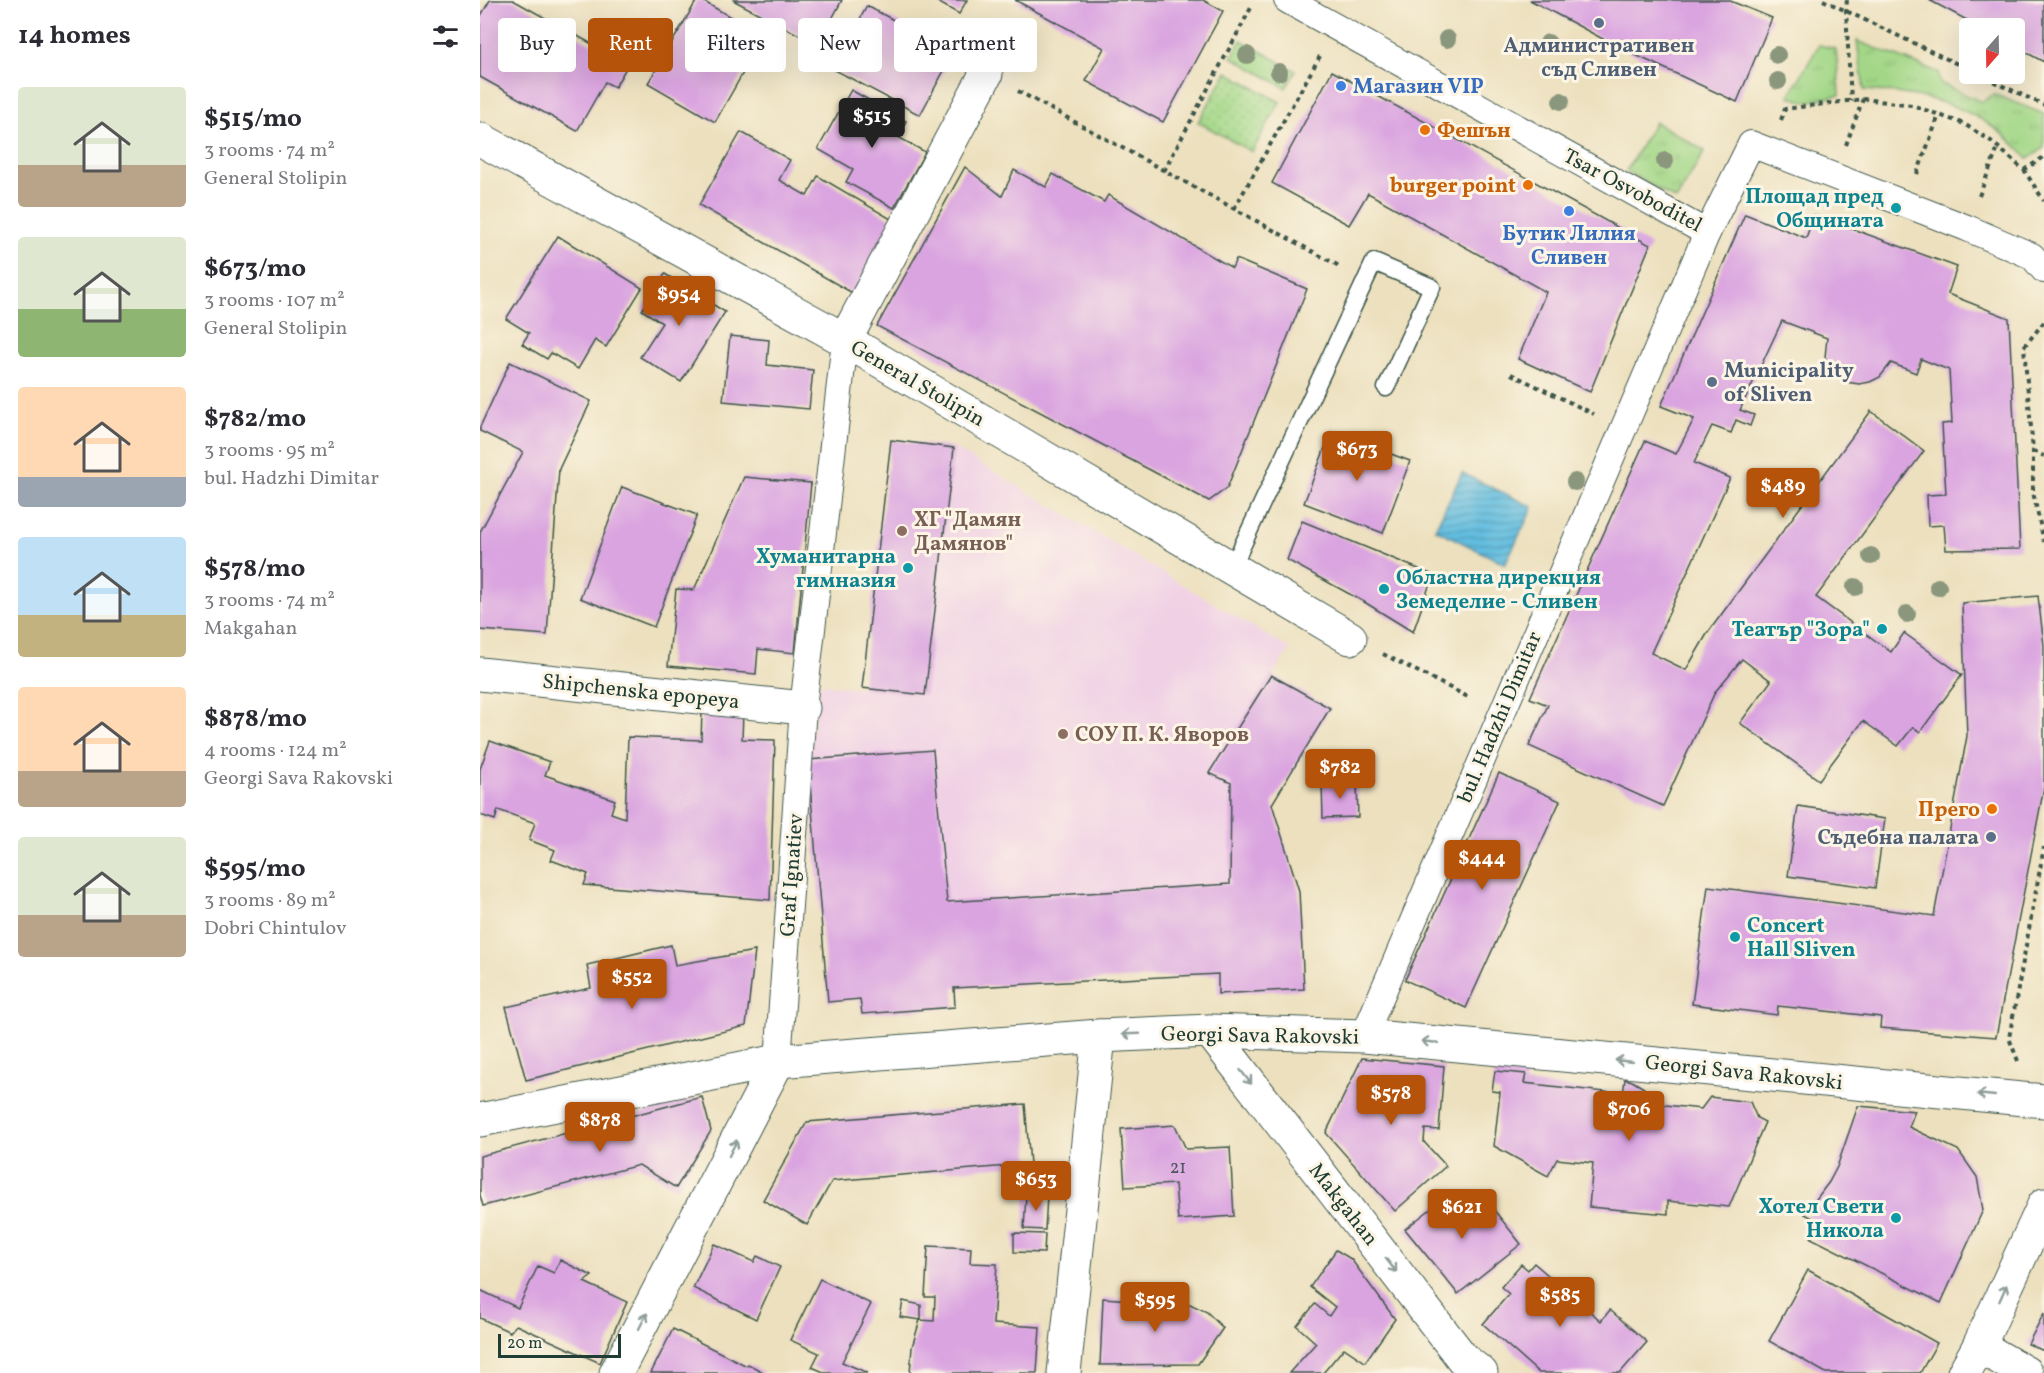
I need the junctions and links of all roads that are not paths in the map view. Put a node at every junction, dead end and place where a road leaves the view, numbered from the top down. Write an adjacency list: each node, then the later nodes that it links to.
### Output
1 (1287, 0): 4 (street, Tsar Osvoboditel)
2 (986, 74): 6 (street)
3 (480, 139): 6 (street, General Stolipin)
4 (1707, 233): 5 (street, Tsar Osvoboditel); 14 (street, bul. Hadzhi Dimitar)
5 (2044, 270)
6 (844, 339): 8 (street, General Stolipin); 11 (street, Graf Ignatiev)
7 (1386, 388): 8 (lane)
8 (1232, 568): 9 (street, General Stolipin)
9 (1350, 638)
10 (480, 674): 11 (street, Shipchenska epopeya)
11 (803, 708): 15 (street, Graf Ignatiev)
12 (1210, 1031): 13 (street, Georgi Sava Rakovski, one-way to 13); 14 (street, Georgi Sava Rakovski); 20 (street, Makgahan, one-way to 20)
13 (1099, 1035): 15 (street, Georgi Sava Rakovski); 22 (street)
14 (1364, 1036): 16 (street, Georgi Sava Rakovski, one-way to 14)
15 (778, 1060): 17 (street, Georgi Sava Rakovski); 21 (street, Graf Ignatiev, one-way to 15)
16 (2038, 1101)
17 (480, 1120)
18 (2044, 1205): 19 (street, one-way to 18)
19 (1971, 1360): 23 (street)
20 (1466, 1368)
21 (616, 1373)
22 (1064, 1373)
23 (2026, 1373)

